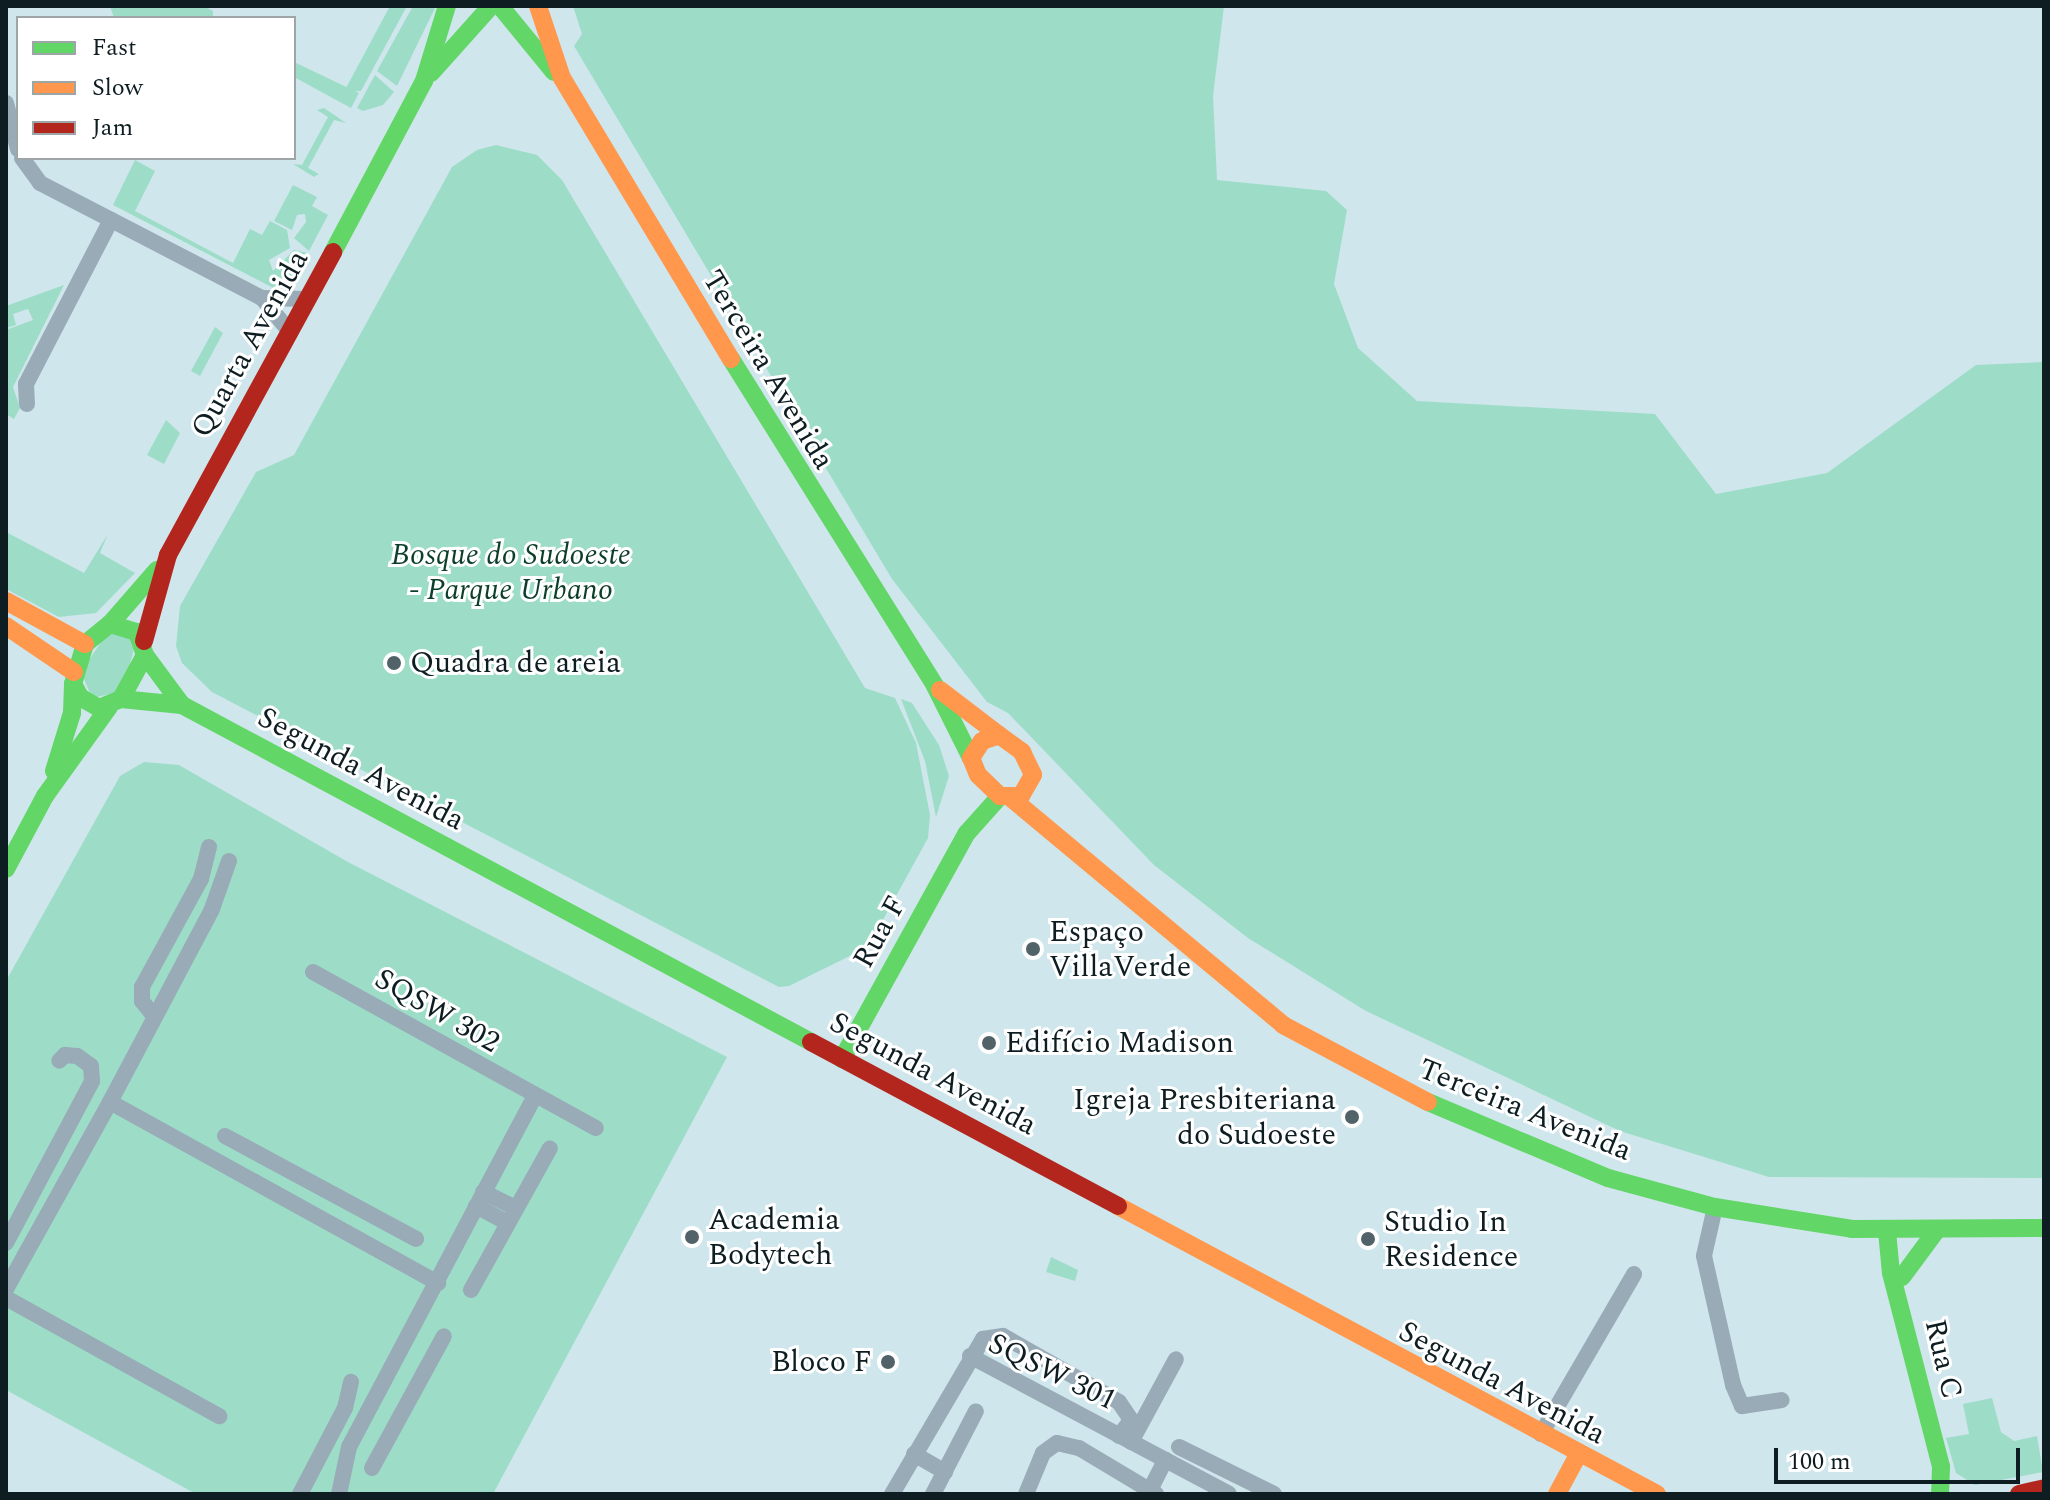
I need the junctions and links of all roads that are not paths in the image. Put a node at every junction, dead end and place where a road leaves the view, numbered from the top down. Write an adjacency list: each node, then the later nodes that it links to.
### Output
1 (447, 6): 6 (street, Quarta Avenida)
2 (491, 6): 6 (street, Quarta Avenida)
3 (500, 6): 5 (street)
4 (538, 6): 5 (street)
5 (562, 78): 22 (street, Terceira Avenida)
6 (424, 81): 12 (street, Quarta Avenida)
7 (6, 103): 8 (street)
8 (16, 141)
9 (23, 160): 10 (street)
10 (111, 220): 11 (street); 14 (street)
11 (262, 298): 12 (street); 13 (street)
12 (307, 299): 13 (street, Quarta Avenida)
13 (290, 332): 15 (street, Quarta Avenida)
14 (27, 404)
15 (168, 555): 17 (street); 20 (street, Quarta Avenida)
16 (6, 601): 19 (street)
17 (110, 624): 19 (street); 20 (street)
18 (6, 626): 21 (street)
19 (85, 644): 21 (street)
20 (145, 648): 23 (street); 24 (street, Segunda Avenida)
21 (74, 678): 23 (street); 28 (street)
22 (935, 686): 25 (street, Terceira Avenida); 26 (street, Terceira Avenida)
23 (115, 703): 24 (street, Segunda Avenida); 28 (street)
24 (182, 705): 39 (street, Segunda Avenida)
25 (999, 735): 26 (street); 27 (street)
26 (975, 766): 29 (street); 30 (street, Rua F)
27 (1033, 775): 29 (street); 31 (street, Terceira Avenida)
28 (45, 796): 34 (street)
29 (1005, 797): 30 (street, Rua F); 31 (street, Terceira Avenida)
30 (967, 833): 39 (street, Rua F)
31 (1065, 838): 53 (street, Terceira Avenida)
32 (209, 847): 35 (street)
33 (229, 861): 36 (street)
34 (6, 869)
35 (189, 898): 36 (street); 38 (street)
36 (212, 909): 38 (street)
37 (313, 972): 41 (street, SQSW 302)
38 (154, 1016): 42 (street)
39 (842, 1059): 82 (street, Segunda Avenida)
40 (59, 1061): 43 (street)
41 (534, 1098): 44 (street, SQSW 302); 52 (street)
42 (110, 1102): 45 (street); 51 (street)
43 (68, 1125): 45 (street); 48 (street)
44 (596, 1128)
45 (89, 1136): 49 (street)
46 (225, 1136): 50 (street)
47 (550, 1148): 54 (street)
48 (56, 1149): 49 (street); 61 (street)
49 (77, 1156): 66 (street)
50 (265, 1157): 51 (street); 55 (street)
51 (250, 1178): 62 (street)
52 (480, 1199): 54 (street); 65 (street)
53 (1715, 1207): 57 (street, Terceira Avenida); 76 (street)
54 (512, 1216): 67 (street)
55 (386, 1222): 60 (street); 62 (street)
56 (2044, 1228): 59 (street, Terceira Avenida)
57 (1852, 1229): 58 (street, Terceira Avenida); 64 (street)
58 (1893, 1231): 59 (street, Terceira Avenida); 64 (street, Rua C)
59 (1936, 1231): 64 (street)
60 (416, 1239)
61 (6, 1243)
62 (371, 1247): 65 (street)
63 (1634, 1274): 82 (street)
64 (1897, 1275): 105 (street, Rua C)
65 (438, 1283): 72 (street)
66 (6, 1289)
67 (471, 1290)
68 (6, 1298): 80 (street)
69 (444, 1336): 73 (street)
70 (970, 1356): 84 (street, SQSW 301); 84 (street); 87 (street, SQSW 301)
71 (1176, 1359): 84 (street)
72 (396, 1365): 73 (street); 75 (street)
73 (419, 1381): 78 (street)
74 (351, 1382): 77 (street)
75 (379, 1394): 78 (street); 81 (street)
76 (1782, 1400)
77 (345, 1408): 81 (street); 83 (street)
78 (403, 1410): 90 (street)
79 (976, 1411): 92 (street)
80 (219, 1416)
81 (364, 1419): 85 (street)
82 (1541, 1434): 88 (street, Segunda Avenida)
83 (329, 1438): 85 (street); 96 (street)
84 (1125, 1439): 89 (street, SQSW 301)
85 (349, 1447): 97 (street)
86 (1179, 1447): 91 (street)
87 (914, 1454): 92 (street); 98 (street, SQSW 301)
88 (1578, 1455): 103 (street); 104 (street, Segunda Avenida)
89 (1165, 1460): 93 (street, SQSW 301); 95 (street)
90 (372, 1468)
91 (1223, 1468): 93 (street); 102 (street)
92 (945, 1472): 99 (street)
93 (1213, 1486): 101 (street, SQSW 301)
94 (2044, 1488): 106 (street)
95 (1153, 1492): 100 (street)
96 (300, 1494)
97 (339, 1494)
98 (892, 1494)
99 (933, 1494)
100 (1026, 1494)
101 (1229, 1494)
102 (1274, 1494)
103 (1557, 1494)
104 (1657, 1494)
105 (1950, 1494)
106 (2019, 1494)

